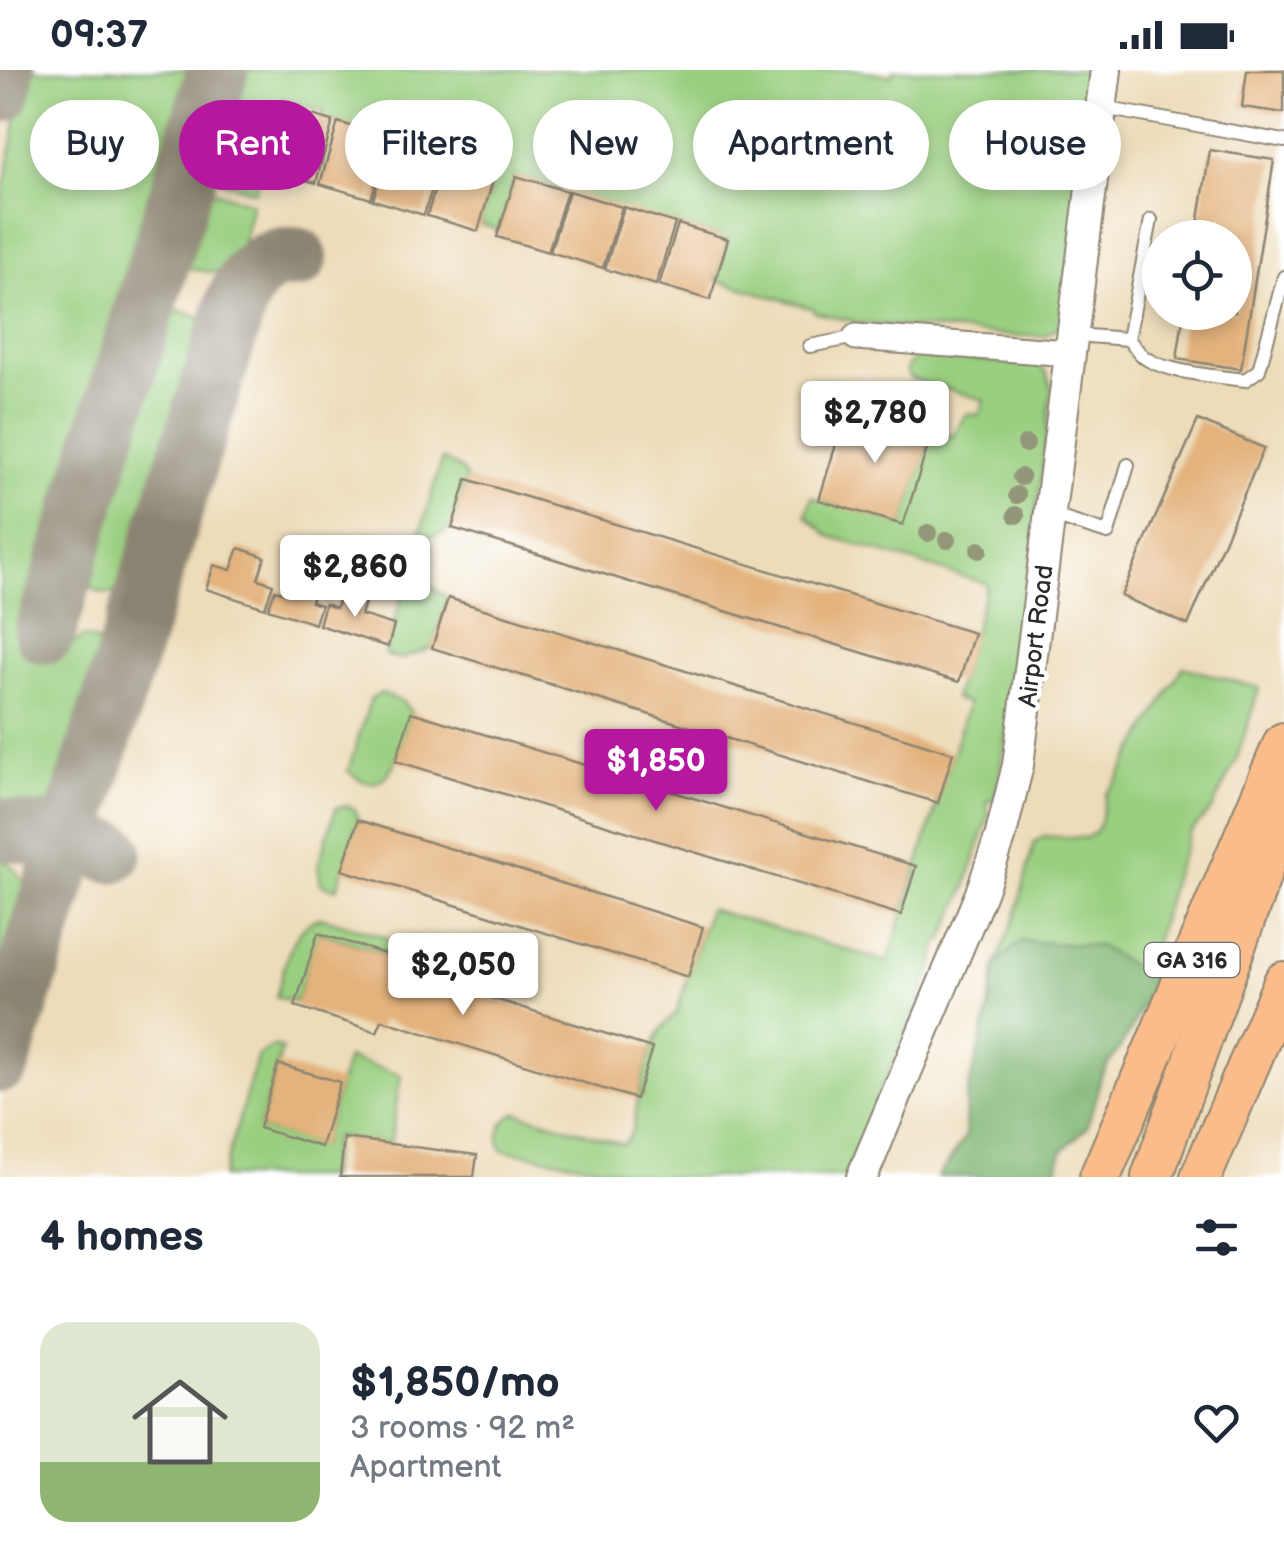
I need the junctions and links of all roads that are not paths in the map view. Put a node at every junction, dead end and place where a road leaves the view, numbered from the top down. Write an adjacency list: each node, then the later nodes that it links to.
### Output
1 (1106, 70): 2 (street, Airport Road)
2 (1102, 100)
3 (1121, 111): 4 (lane)
4 (1284, 142)
5 (1090, 190): 10 (street, Airport Road)
6 (1142, 267): 9 (lane)
7 (1284, 277): 9 (lane)
8 (856, 336): 10 (street); 11 (lane)
9 (1128, 339): 10 (lane)
10 (1070, 344): 13 (street, Airport Road)
11 (810, 346)
12 (1128, 464): 13 (lane)
13 (1050, 516): 17 (street, Airport Road)
14 (1284, 743): 18 (highway, GA 316)
15 (1284, 792): 19 (highway)
16 (1284, 982): 20 (highway)
17 (862, 1177)
18 (1100, 1177)
19 (1152, 1177)
20 (1201, 1177)

